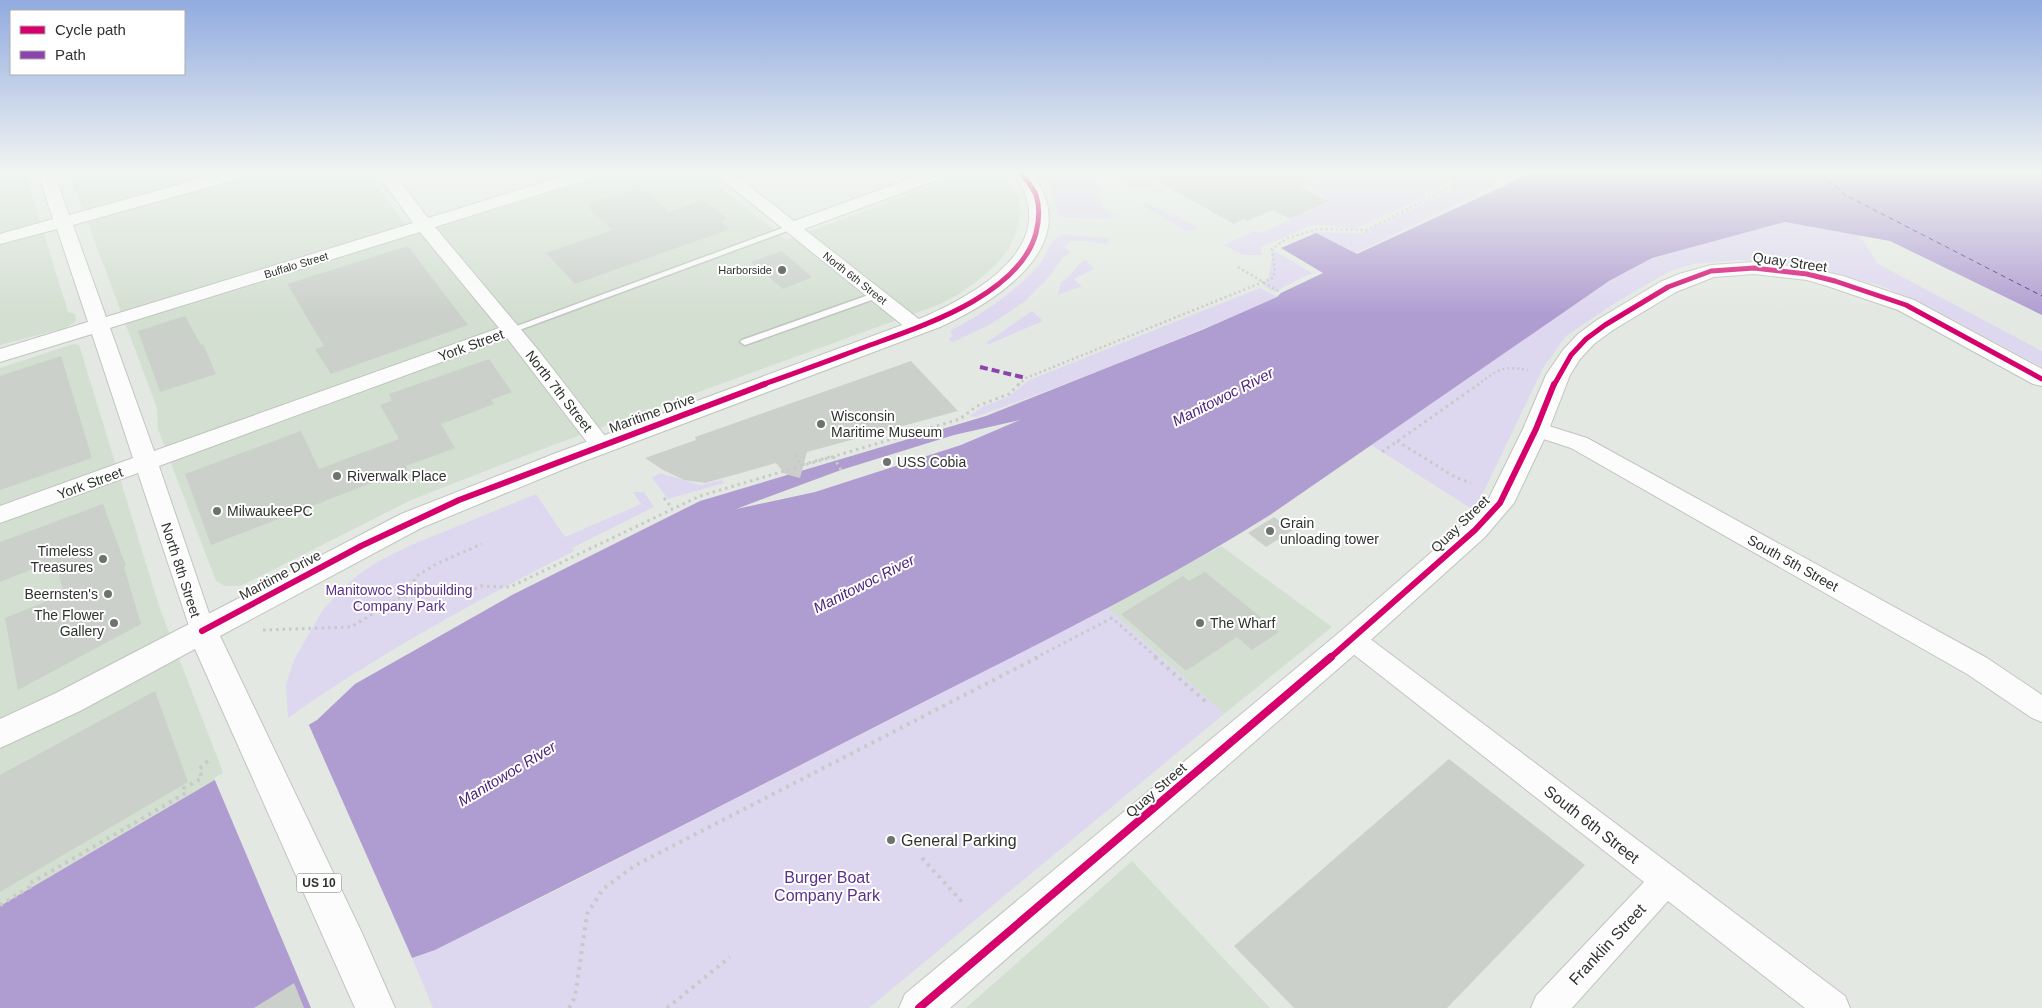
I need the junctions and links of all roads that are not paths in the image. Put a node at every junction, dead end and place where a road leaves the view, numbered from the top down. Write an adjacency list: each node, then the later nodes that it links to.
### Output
1 (70, 220): 7 (street)
2 (420, 220): 8 (street, North 7th Street)
3 (440, 220): 8 (street, Buffalo Street)
4 (781, 220): 9 (street, North 6th Street)
5 (813, 220): 9 (street, York Street)
6 (1038, 220): 13 (main road, Maritime Drive)
7 (63, 222): 10 (street); 12 (street, North 8th Street)
8 (424, 225): 12 (street, Buffalo Street); 14 (street, North 7th Street)
9 (791, 228): 11 (street, North 6th Street); 14 (lane, York Street)
10 (0, 239)
11 (876, 295): 13 (street, North 6th Street); 15 (lane)
12 (98, 326): 16 (street, Buffalo Street); 20 (street, North 8th Street)
13 (918, 328): 19 (main road, Maritime Drive)
14 (511, 330): 19 (street, North 7th Street); 20 (street, York Street)
15 (745, 342)
16 (0, 356)
17 (2042, 379): 18 (main road, Quay Street)
18 (1536, 429): 23 (main road, Quay Street); 24 (street, South 5th Street)
19 (601, 445): 22 (main road, Maritime Drive)
20 (146, 462): 21 (street, York Street); 22 (street, North 8th Street)
21 (0, 515)
22 (202, 631): 25 (main road, Maritime Drive); 27 (main road, North 8th Street / US 10)
23 (1352, 639): 26 (street, South 6th Street); 28 (main road, Quay Street)
24 (2042, 710)
25 (0, 734)
26 (1666, 881): 29 (street, Franklin Street); 30 (street, South 6th Street)
27 (375, 1008)
28 (919, 1008)
29 (1548, 1008)
30 (1833, 1008)

